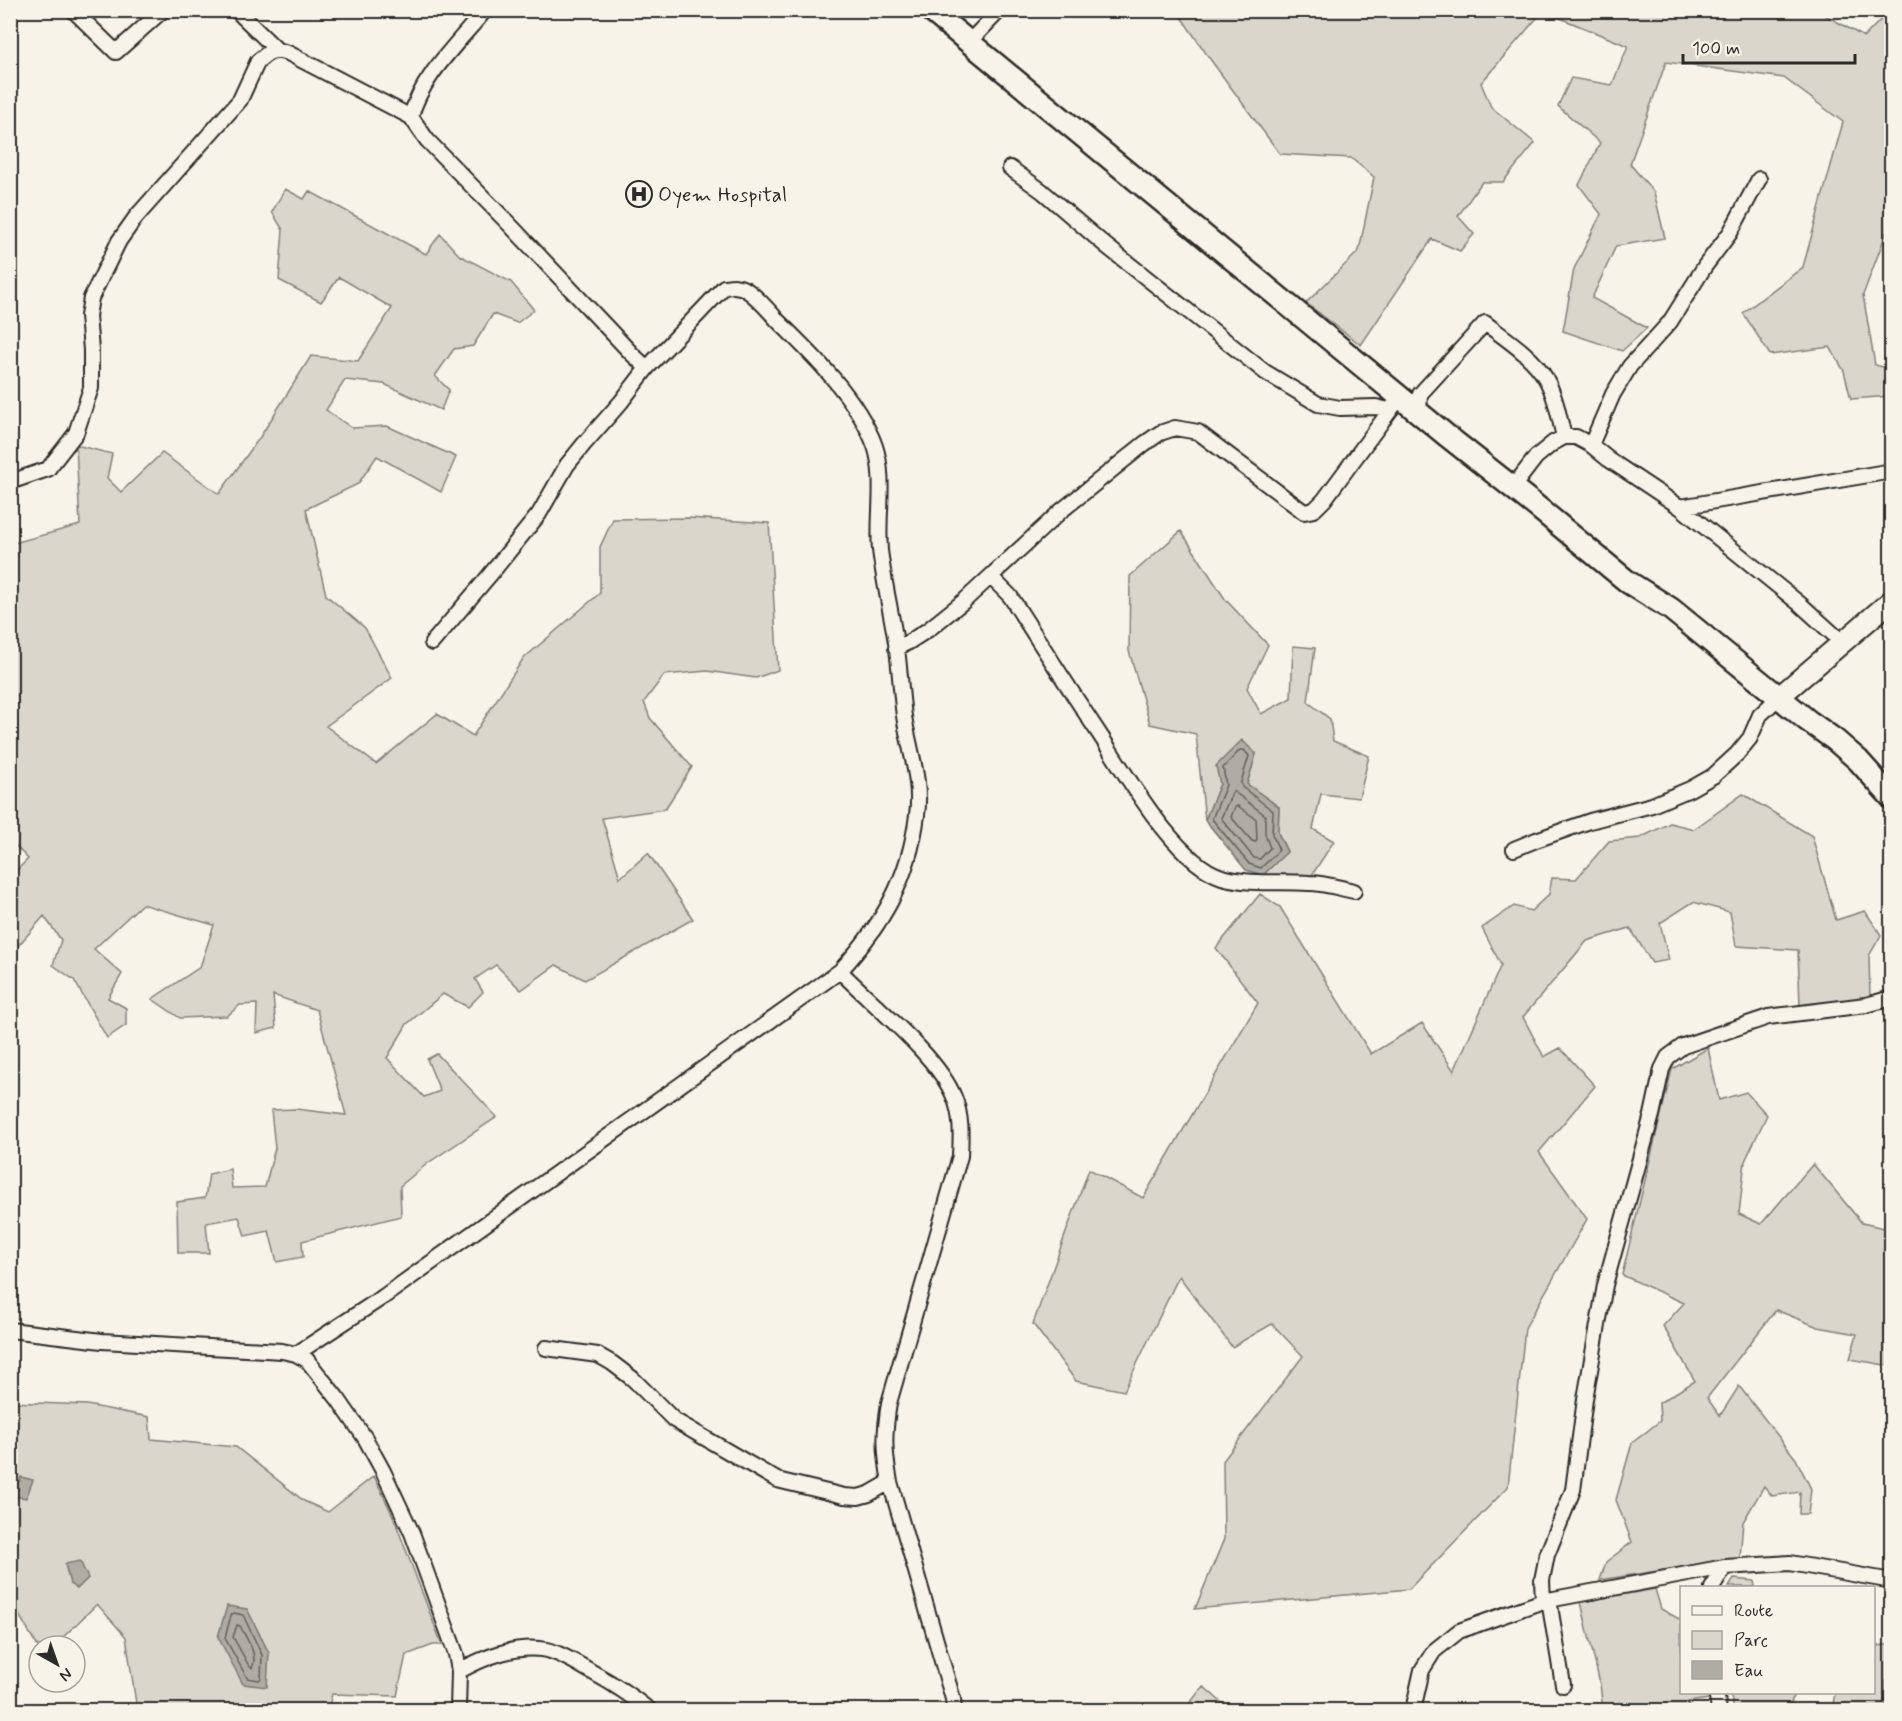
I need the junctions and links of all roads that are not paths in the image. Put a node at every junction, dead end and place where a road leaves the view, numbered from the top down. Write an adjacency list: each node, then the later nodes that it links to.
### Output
1 (72, 10): 2 (street)
2 (163, 10)
3 (236, 10): 8 (street)
4 (485, 10): 9 (street)
5 (930, 10): 7 (main road)
6 (1000, 10): 7 (street)
7 (969, 42): 13 (main road)
8 (277, 50): 9 (street); 18 (street)
9 (411, 117): 12 (street)
10 (1010, 168): 13 (street)
11 (1759, 179): 16 (street)
12 (647, 368): 24 (street); 25 (street)
13 (1395, 403): 14 (main road); 21 (street)
14 (1419, 413): 15 (street); 19 (main road)
15 (1564, 436): 16 (street); 19 (street)
16 (1592, 445): 20 (street)
17 (1892, 471): 20 (street)
18 (10, 482)
19 (1513, 487): 26 (main road)
20 (1680, 507): 23 (street)
21 (991, 577): 25 (street); 29 (street)
22 (1892, 600): 23 (main road)
23 (1842, 642): 26 (main road)
24 (432, 644)
25 (896, 648): 30 (street)
26 (1779, 697): 27 (main road); 28 (street)
27 (1892, 798)
28 (1514, 849)
29 (1354, 891)
30 (840, 971): 34 (street); 35 (street)
31 (1892, 999): 39 (street)
32 (10, 1330): 34 (street)
33 (546, 1348): 35 (street)
34 (296, 1354): 40 (street)
35 (890, 1482): 45 (street)
36 (1725, 1567): 37 (street); 38 (street); 39 (street)
37 (1892, 1581)
38 (1713, 1586)
39 (1546, 1600): 41 (street); 46 (street)
40 (459, 1671): 43 (street); 44 (street)
41 (1563, 1685)
42 (1716, 1694): 47 (street)
43 (459, 1710)
44 (649, 1710)
45 (954, 1710)
46 (1413, 1710)
47 (1719, 1710)

